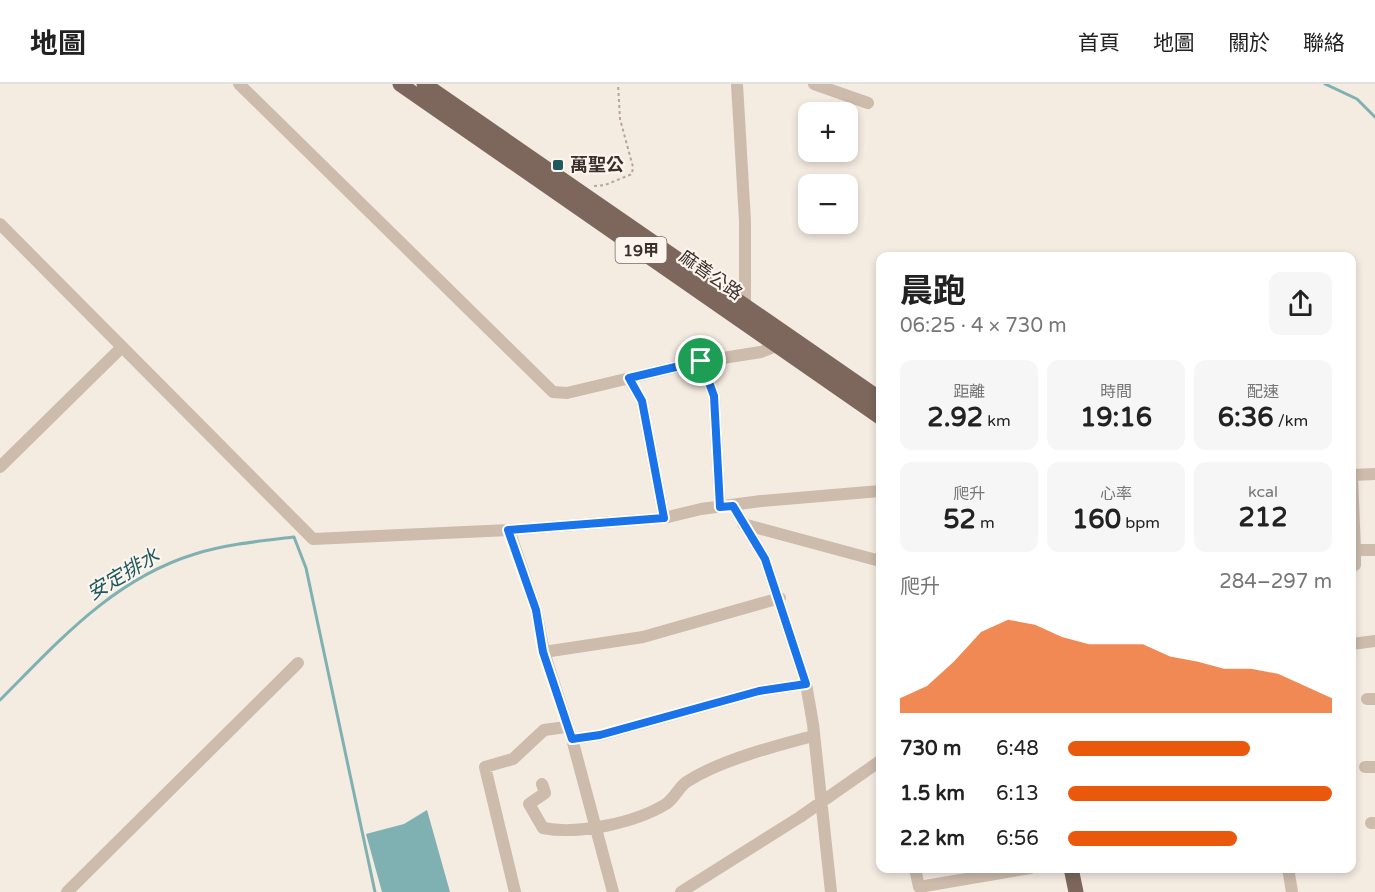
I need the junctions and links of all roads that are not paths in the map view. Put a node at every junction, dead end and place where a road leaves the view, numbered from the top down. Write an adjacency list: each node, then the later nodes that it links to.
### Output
1 (239, 84): 12 (street)
2 (400, 84): 9 (main road, 麻善公路 / 19甲)
3 (424, 84): 8 (main road, 麻善公路 / 19甲)
4 (737, 84): 8 (street)
5 (814, 84): 6 (street)
6 (868, 103)
7 (0, 224): 10 (street)
8 (745, 304): 9 (main road, 麻善公路 / 19甲)
9 (783, 339): 11 (street); 13 (main road, 麻善公路 / 19甲); 14 (main road, 麻善公路 / 19甲)
10 (121, 348): 15 (street); 23 (street)
11 (701, 361): 12 (street); 20 (street)
12 (629, 378): 21 (street)
13 (876, 397)
14 (876, 414)
15 (0, 467)
16 (1375, 474): 17 (street)
17 (1356, 475)
18 (876, 491): 19 (street)
19 (733, 506): 20 (street); 22 (street)
20 (720, 507): 21 (street)
21 (664, 518): 23 (street)
22 (743, 524): 26 (street); 27 (street)
23 (508, 530): 30 (street)
24 (1356, 550): 25 (street)
25 (1375, 550)
26 (876, 560)
27 (780, 598): 30 (street); 32 (street)
28 (1375, 641): 29 (street)
29 (1356, 643)
30 (543, 652): 33 (street)
31 (298, 663): 44 (street)
32 (806, 684): 34 (street); 35 (street)
33 (566, 727): 35 (street); 45 (street)
34 (813, 736): 38 (street); 39 (street)
35 (572, 739): 39 (street)
36 (876, 763): 38 (street)
37 (542, 784): 39 (street)
38 (821, 803): 47 (street); 48 (street)
39 (597, 827): 46 (street)
40 (916, 873): 41 (street)
41 (1001, 873)
42 (1072, 873): 49 (main road)
43 (1289, 873): 50 (street)
44 (67, 892)
45 (514, 892)
46 (613, 892)
47 (681, 892)
48 (831, 892)
49 (1076, 892)
50 (1292, 892)

